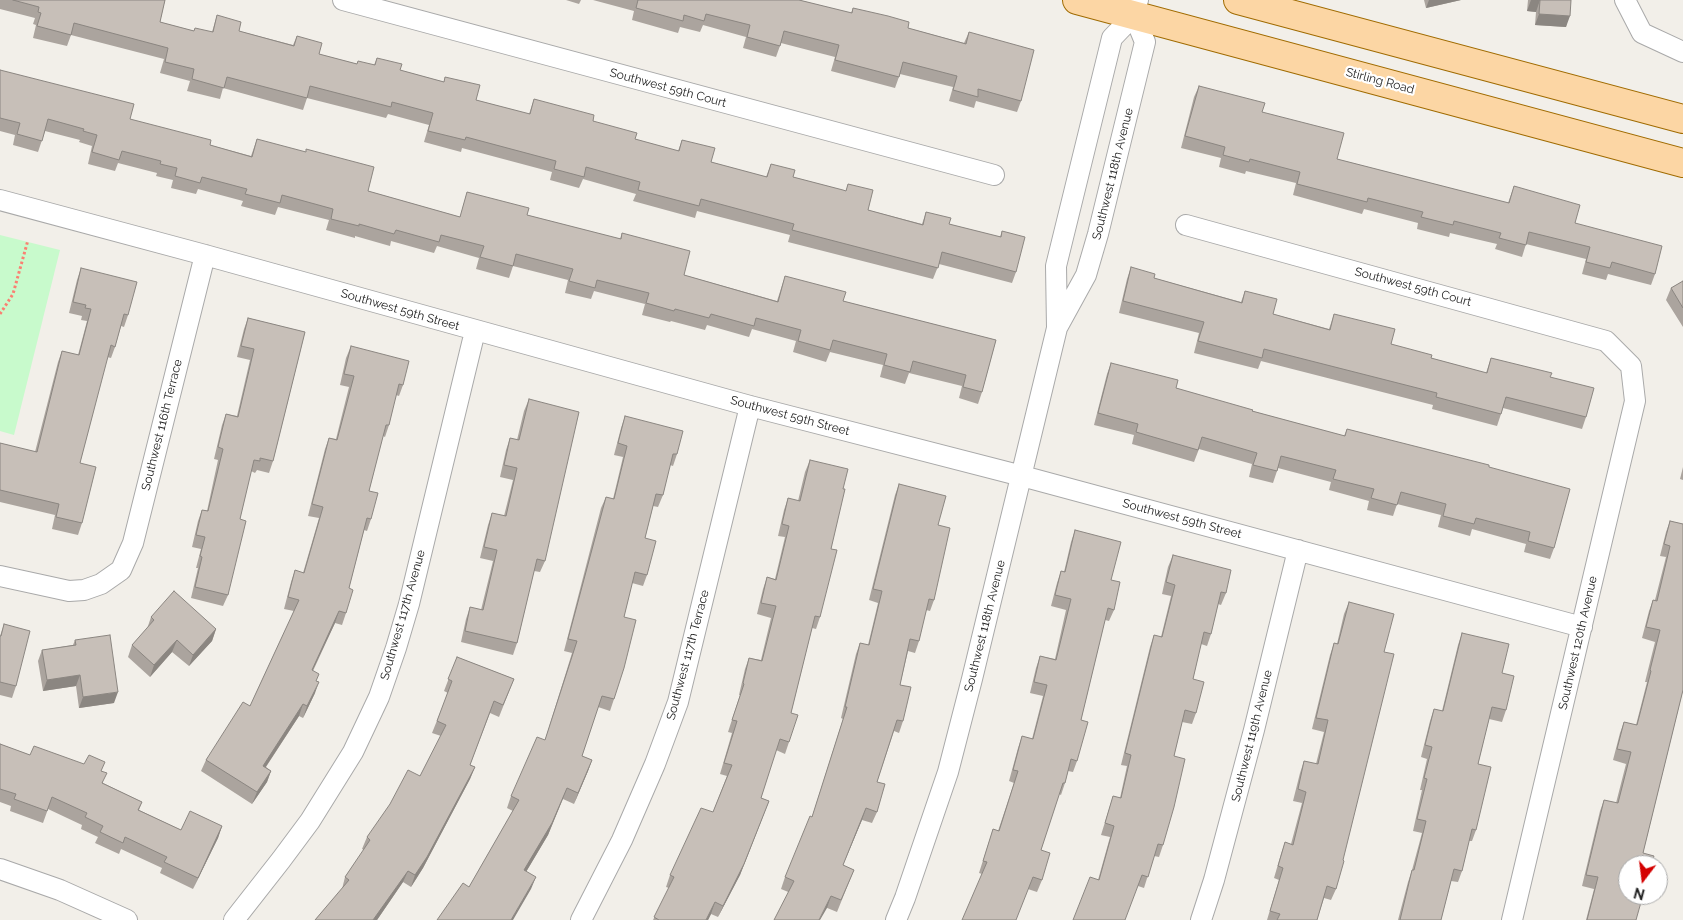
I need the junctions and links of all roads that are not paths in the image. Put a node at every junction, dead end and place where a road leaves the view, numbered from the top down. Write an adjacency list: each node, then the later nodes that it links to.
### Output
1 (343, 0): 9 (street, Southwest 59th Court)
2 (1077, 0): 5 (main road, Stirling Road)
3 (1238, 0): 7 (main road)
4 (1625, 0): 6 (street)
5 (1136, 7): 8 (main road, Stirling Road); 13 (street, Southwest 118th Avenue); 13 (street, Southwest 118th Avenue)
6 (1683, 52)
7 (1683, 119)
8 (1683, 163)
9 (994, 175)
10 (0, 200): 12 (street, Southwest 59th Street)
11 (1186, 225): 15 (street, Southwest 59th Court)
12 (205, 255): 14 (street, Southwest 59th Street); 19 (street, Southwest 116th Terrace)
13 (1056, 328): 17 (street, Southwest 118th Avenue)
14 (475, 331): 16 (street, Southwest 59th Street); 23 (street, Southwest 117th Avenue)
15 (1631, 366): 20 (street, Southwest 120th Avenue)
16 (750, 406): 17 (street, Southwest 59th Street); 24 (street, Southwest 117th Terrace)
17 (1022, 476): 18 (street, Southwest 59th Street); 25 (street, Southwest 118th Avenue)
18 (1298, 550): 20 (street, Southwest 59th Street); 26 (street, Southwest 119th Avenue)
19 (0, 576)
20 (1582, 627): 27 (street, Southwest 120th Avenue)
21 (0, 869): 22 (street)
22 (127, 920)
23 (234, 920)
24 (581, 920)
25 (896, 920)
26 (1201, 920)
27 (1512, 920)

